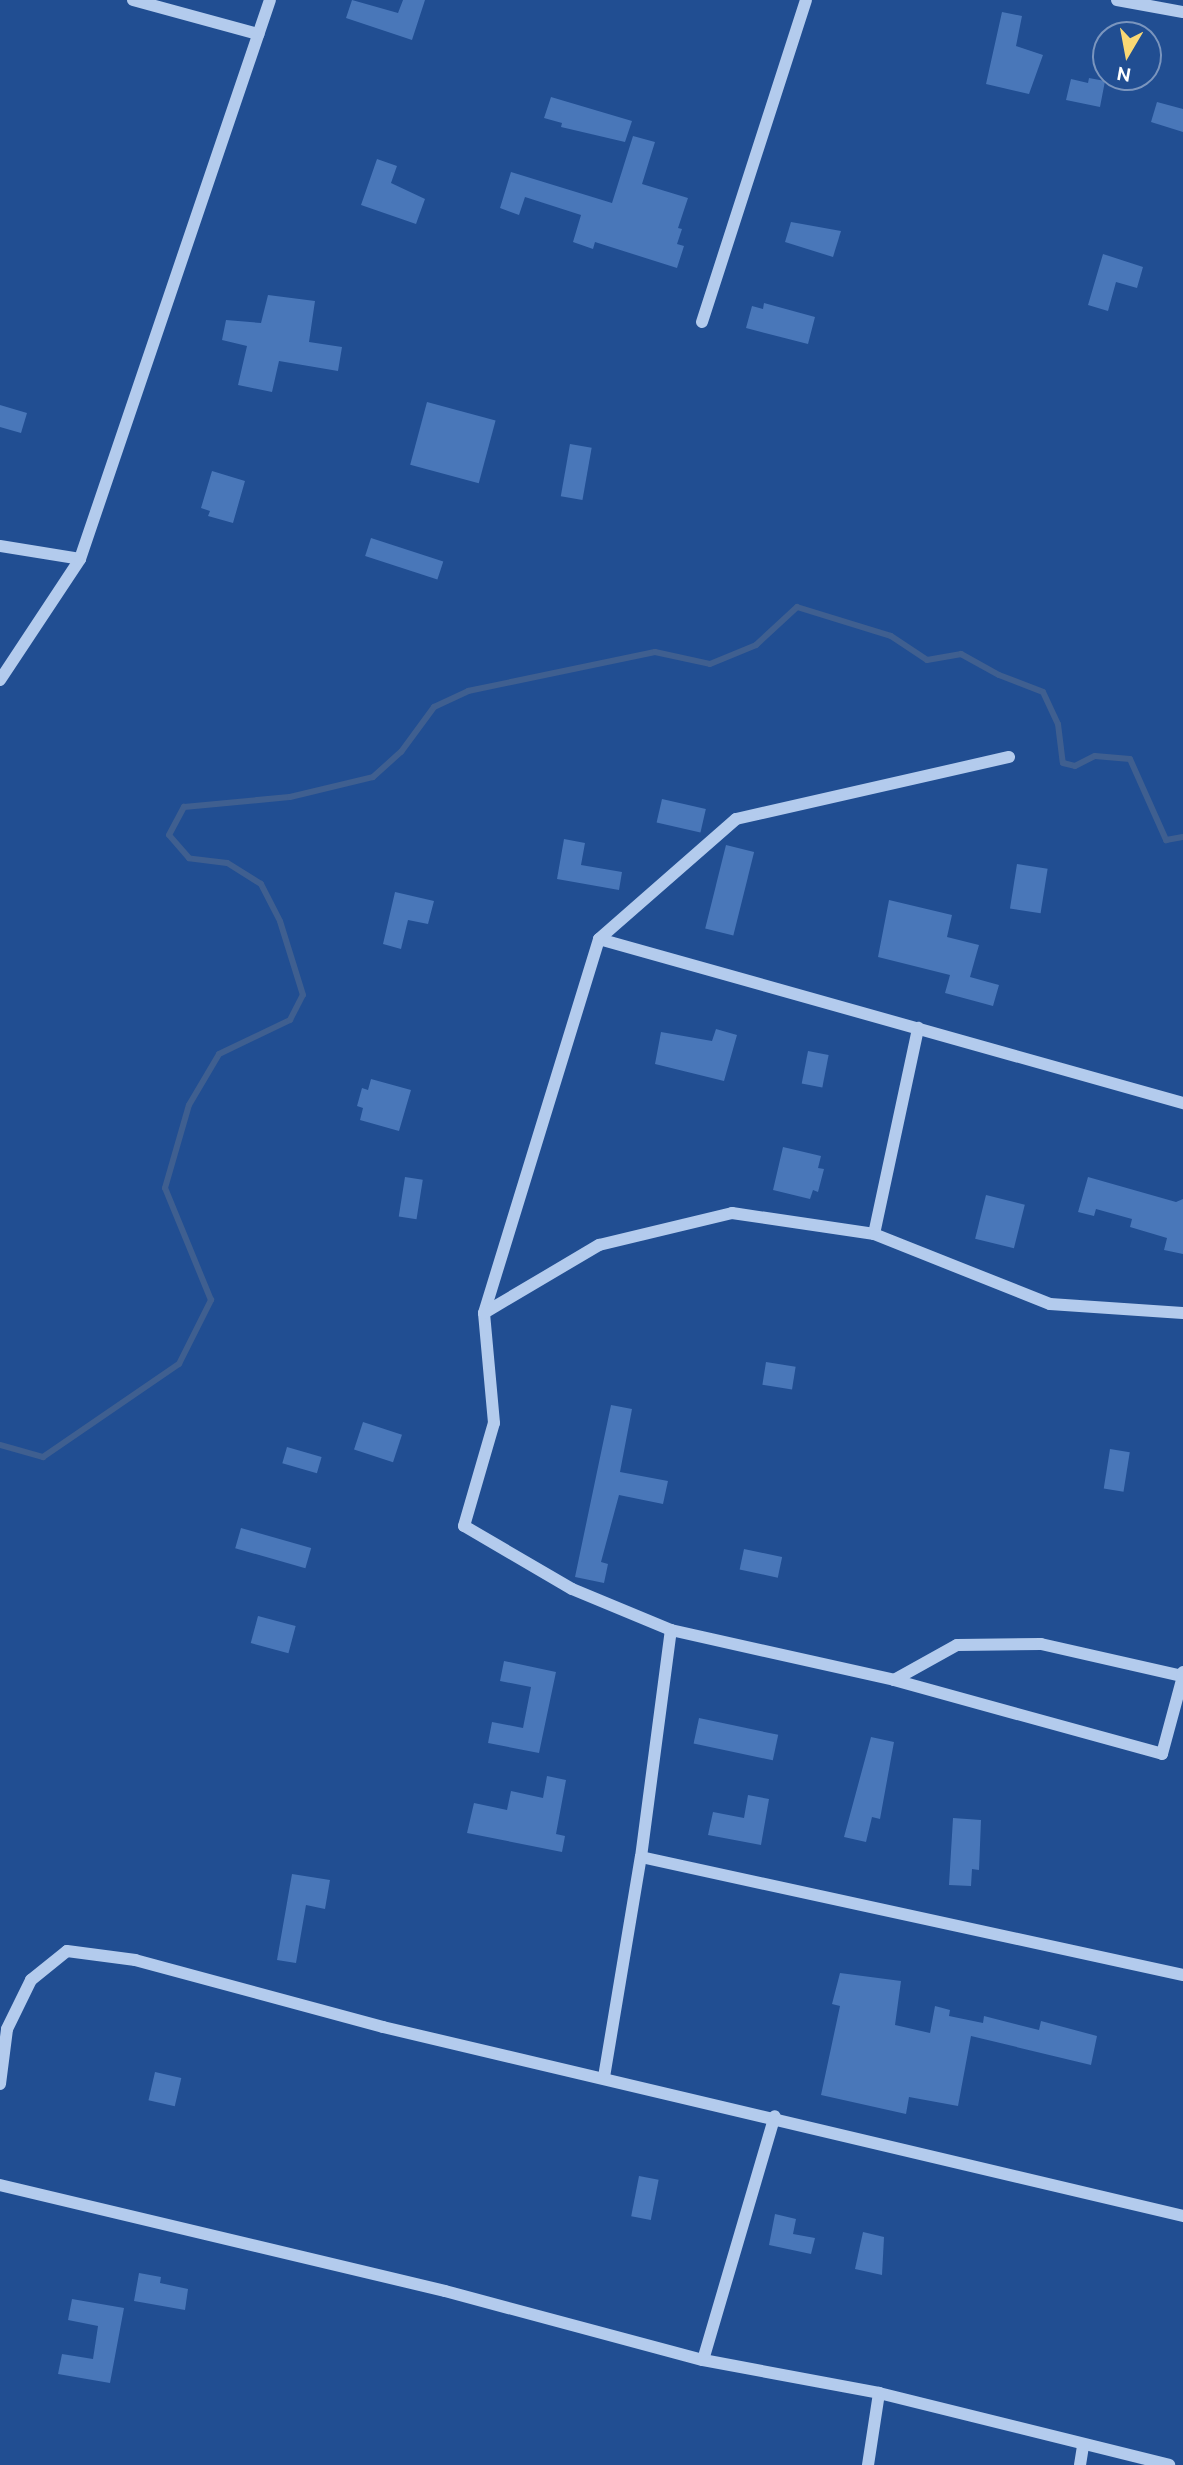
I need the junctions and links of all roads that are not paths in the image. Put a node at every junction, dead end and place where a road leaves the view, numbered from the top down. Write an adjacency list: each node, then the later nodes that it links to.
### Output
1 (133, 0): 6 (street)
2 (270, 0): 6 (street)
3 (806, 0): 7 (street)
4 (1117, 0): 5 (street)
5 (1183, 12)
6 (258, 34): 9 (street)
7 (702, 322)
8 (0, 546): 9 (street)
9 (80, 559): 10 (street)
10 (0, 680)
11 (1009, 757): 12 (street)
12 (599, 939): 13 (street); 16 (street)
13 (918, 1028): 14 (street); 15 (street)
14 (1183, 1103)
15 (874, 1234): 16 (street); 17 (street)
16 (484, 1313): 18 (street)
17 (1183, 1313)
18 (670, 1630): 20 (street); 21 (street)
19 (1183, 1675): 20 (street); 20 (street)
20 (894, 1680)
21 (641, 1857): 22 (street); 23 (street)
22 (1183, 1975)
23 (604, 2077): 24 (street); 25 (street)
24 (0, 2084)
25 (775, 2116): 27 (street); 28 (street)
26 (0, 2185): 28 (street)
27 (1183, 2216)
28 (703, 2360): 29 (street)
29 (879, 2393): 30 (street); 31 (street)
30 (1083, 2445): 32 (street); 33 (street)
31 (869, 2465)
32 (1080, 2465)
33 (1169, 2465)

